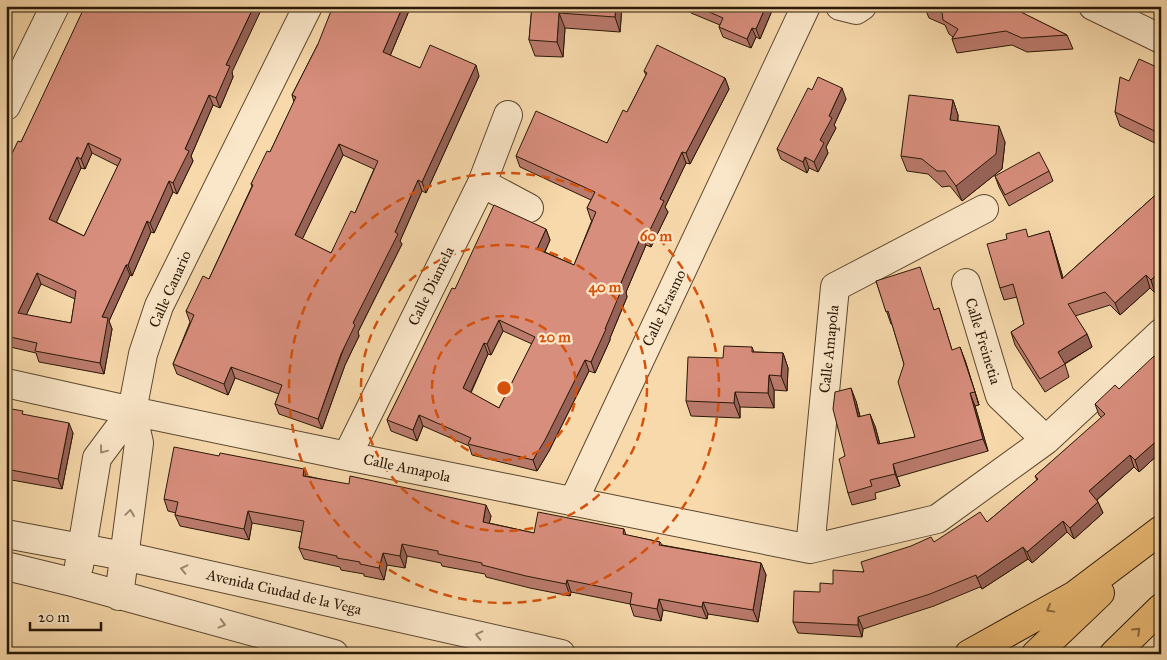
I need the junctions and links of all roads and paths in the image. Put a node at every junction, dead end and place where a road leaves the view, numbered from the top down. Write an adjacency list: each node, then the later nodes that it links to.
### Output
1 (55, 6): 8 (street)
2 (308, 6): 16 (street, Calle Canario)
3 (806, 6): 19 (street, Calle Erasmo)
4 (840, 6): 5 (street)
5 (862, 6)
6 (1093, 6): 7 (street)
7 (1161, 39)
8 (6, 106)
9 (508, 115): 10 (street, Calle Diamela)
10 (482, 183): 11 (street); 18 (street, Calle Diamela)
11 (530, 208)
12 (984, 209): 24 (street, Calle Amapola)
13 (966, 283): 17 (street, Calle Freinetia)
14 (1161, 334): 17 (street, Calle Amapola)
15 (6, 383): 16 (street, Calle Amapola)
16 (132, 411): 18 (street, Calle Amapola); 23 (street, one-way to 23); 25 (street, Calle Canario, one-way to 16)
17 (1046, 440): 24 (street, Calle Amapola)
18 (347, 456): 19 (street, Calle Amapola)
19 (573, 502): 24 (street, Calle Amapola)
20 (1161, 530): 32 (main road, one-way to 32)
21 (6, 534): 23 (street, Avenida Ciudad de la Vega)
22 (1161, 534): 33 (main road)
23 (82, 547): 25 (street, Avenida Ciudad de la Vega); 27 (street)
24 (810, 549)
25 (124, 556): 28 (street, Calle Canario); 31 (street, Avenida Ciudad de la Vega, one-way to 25)
26 (6, 566): 27 (street)
27 (76, 583): 28 (street)
28 (119, 596): 30 (street, one-way to 30)
29 (1161, 608): 34 (main road, one-way to 29)
30 (334, 654)
31 (561, 654)
32 (969, 654)
33 (1036, 654)
34 (1114, 654)

